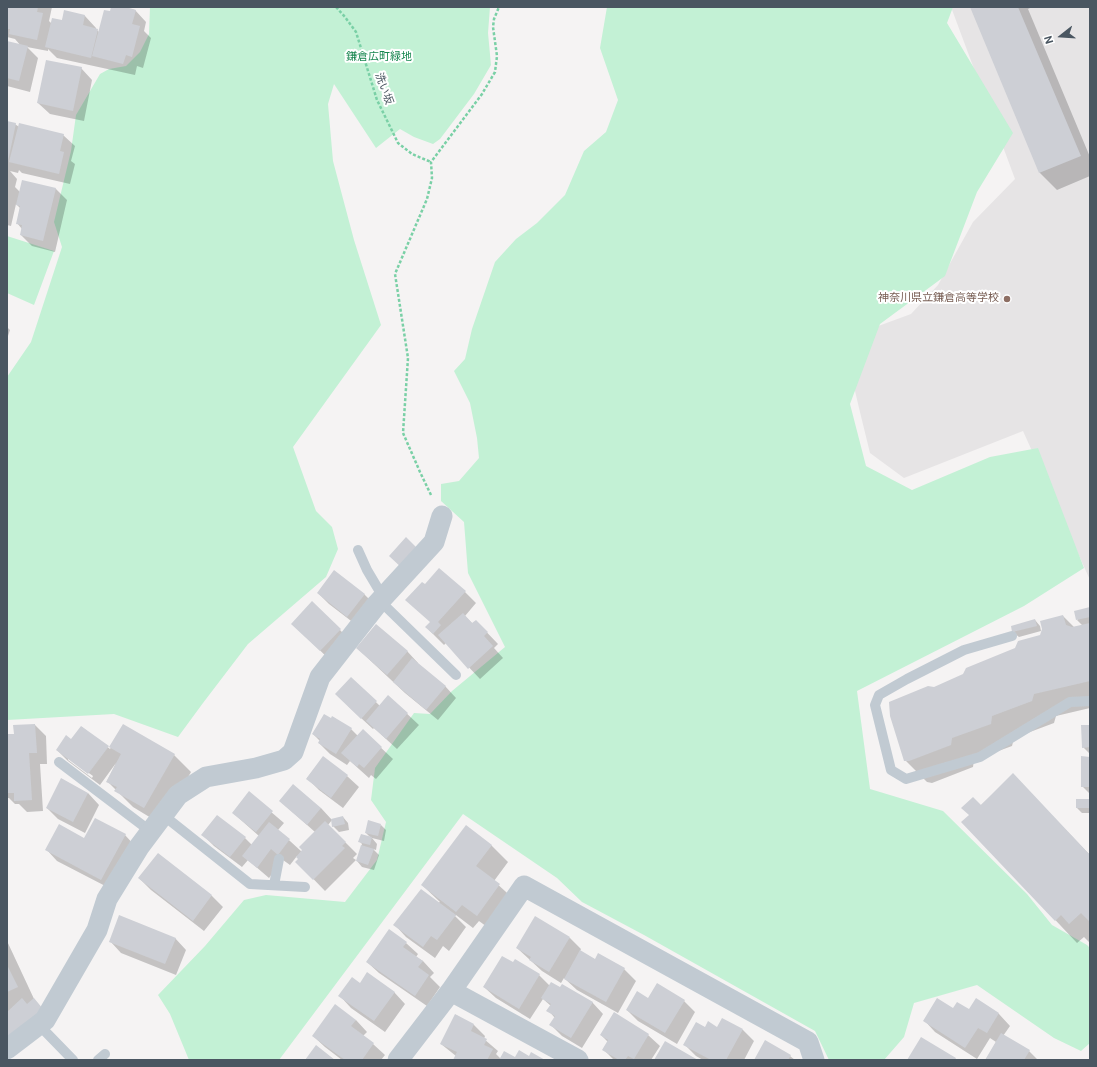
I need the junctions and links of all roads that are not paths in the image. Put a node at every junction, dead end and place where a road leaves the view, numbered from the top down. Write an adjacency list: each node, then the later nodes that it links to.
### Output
1 (442, 516): 3 (street)
2 (358, 550): 3 (lane)
3 (381, 599): 5 (lane); 8 (street)
4 (1012, 636): 6 (lane)
5 (456, 675)
6 (1090, 701)
7 (59, 762): 9 (lane)
8 (163, 815): 9 (street); 11 (lane)
9 (150, 831): 14 (street)
10 (279, 859): 11 (lane)
11 (274, 885): 12 (lane)
12 (305, 887)
13 (451, 991): 17 (street); 18 (street); 19 (street)
14 (38, 1025): 15 (street); 16 (lane)
15 (7, 1049)
16 (73, 1060)
17 (398, 1060)
18 (578, 1060)
19 (814, 1060)

